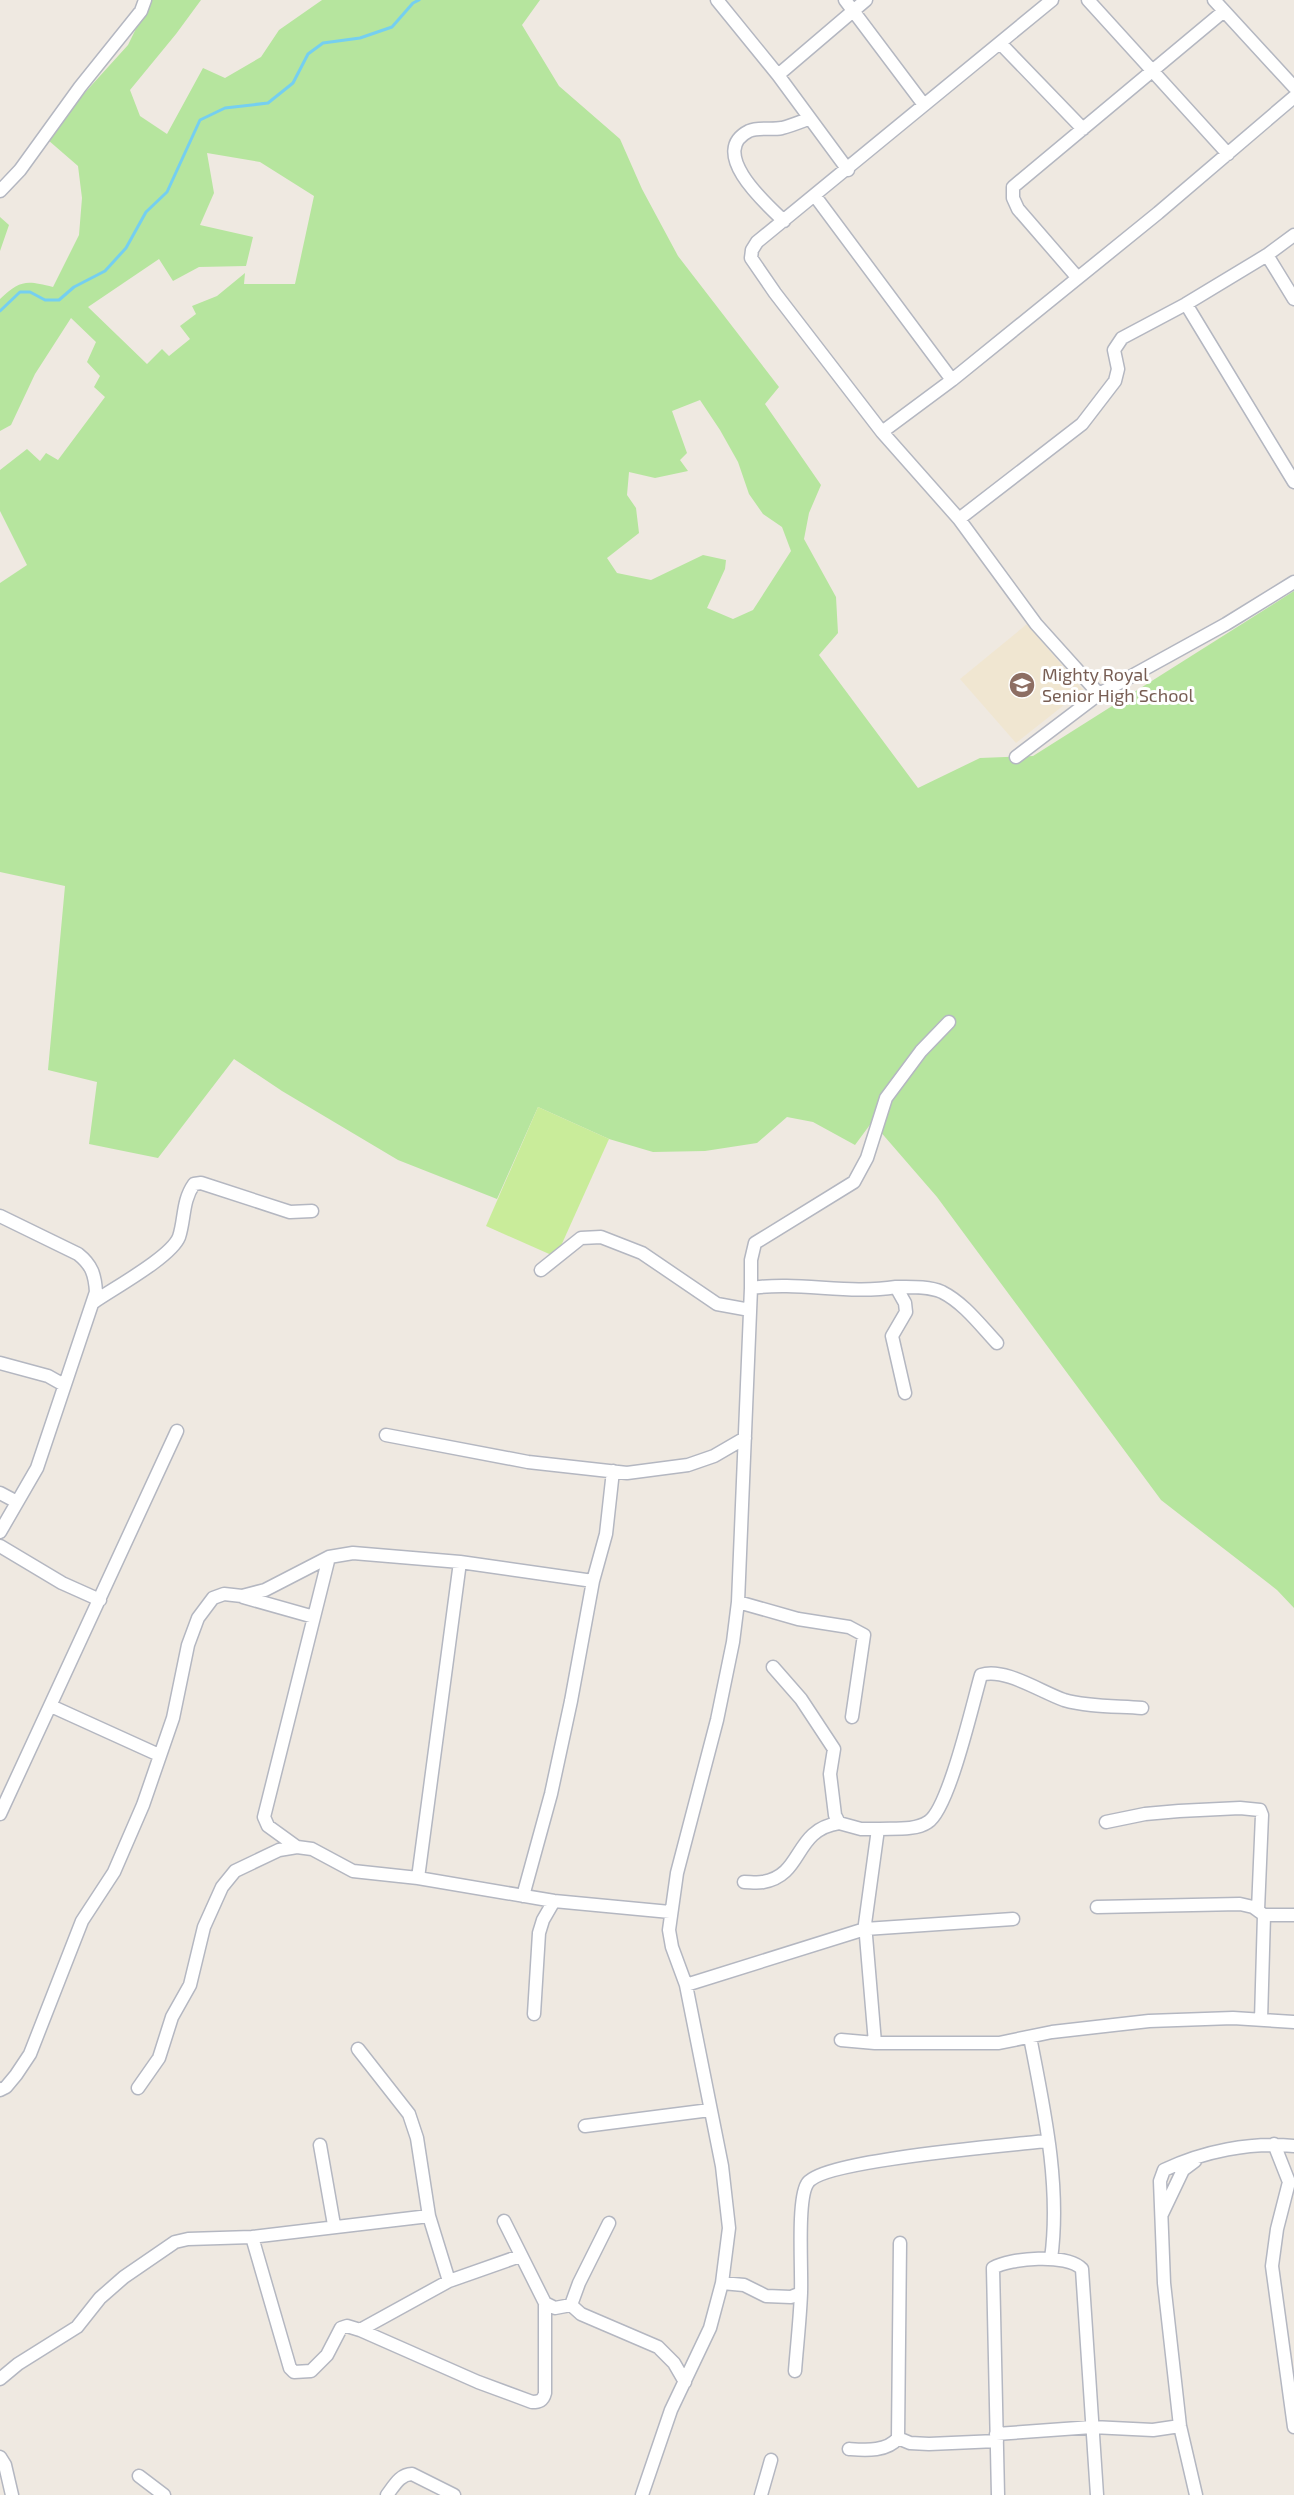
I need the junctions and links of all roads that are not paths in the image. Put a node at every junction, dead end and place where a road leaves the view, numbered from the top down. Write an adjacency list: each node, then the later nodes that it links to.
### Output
1 (145, 0): 20 (street)
2 (717, 0): 12 (street)
3 (845, 0): 8 (street)
4 (866, 0): 8 (street)
5 (1052, 0): 10 (street)
6 (1088, 0): 11 (street)
7 (1214, 0): 9 (street)
8 (853, 11): 12 (street); 15 (street)
9 (1224, 11): 11 (street); 13 (street)
10 (1001, 44): 15 (street); 17 (street)
11 (1153, 72): 17 (street); 18 (street)
12 (778, 75): 16 (street)
13 (1294, 87)
14 (1294, 97): 18 (street)
15 (924, 105): 19 (street)
16 (808, 119): 19 (street); 22 (street)
17 (1083, 129): 25 (street)
18 (1228, 154): 25 (street)
19 (848, 170): 21 (street)
20 (0, 191)
21 (815, 196): 22 (street); 28 (street)
22 (783, 221): 29 (street)
23 (1294, 235): 24 (street)
24 (1267, 255): 26 (street); 27 (street)
25 (1077, 277): 28 (street)
26 (1294, 299)
27 (1186, 304): 30 (street); 31 (street)
28 (952, 380): 29 (street)
29 (882, 432): 31 (street)
30 (1294, 483)
31 (959, 519): 33 (street)
32 (1294, 582): 33 (street)
33 (1099, 694): 34 (street)
34 (1016, 757)
35 (949, 1022): 40 (street)
36 (312, 1210): 41 (street)
37 (0, 1216): 41 (street)
38 (541, 1270): 42 (street)
39 (896, 1287): 40 (street); 43 (street); 46 (street)
40 (752, 1288): 42 (street)
41 (94, 1302): 45 (street)
42 (750, 1310): 49 (street)
43 (997, 1343)
44 (0, 1363): 45 (street)
45 (64, 1385): 52 (street)
46 (905, 1393)
47 (177, 1431): 59 (street)
48 (386, 1435): 50 (street)
49 (745, 1438): 50 (street); 60 (street)
50 (613, 1471): 57 (street)
51 (0, 1493): 52 (street)
52 (17, 1502): 53 (street)
53 (0, 1532)
54 (0, 1546): 59 (street)
55 (329, 1557): 56 (street); 58 (street); 61 (street)
56 (460, 1562): 57 (street); 72 (street)
57 (593, 1581): 74 (street)
58 (242, 1596): 61 (street); 66 (street)
59 (99, 1600): 63 (street)
60 (738, 1602): 65 (street); 77 (street)
61 (314, 1617): 71 (street)
62 (773, 1667): 69 (street)
63 (51, 1706): 66 (street); 67 (street)
64 (1142, 1708): 70 (street)
65 (852, 1717)
66 (159, 1755): 92 (street)
67 (0, 1814)
68 (1106, 1822): 78 (street)
69 (839, 1823): 70 (street); 73 (street)
70 (878, 1829): 82 (street)
71 (297, 1847): 72 (street); 91 (street)
72 (418, 1878): 74 (street)
73 (744, 1882)
74 (529, 1897): 75 (street); 81 (street)
75 (554, 1901): 77 (street); 81 (street)
76 (1096, 1907): 78 (street)
77 (670, 1911): 83 (street)
78 (1261, 1912): 79 (street); 85 (street)
79 (1294, 1915)
80 (1013, 1919): 82 (street)
81 (543, 1920): 84 (street)
82 (865, 1929): 83 (street); 89 (street)
83 (686, 1985): 93 (street)
84 (534, 2014)
85 (1261, 2020): 86 (street); 87 (street)
86 (1294, 2022)
87 (1030, 2037): 89 (street); 95 (street)
88 (842, 2040): 89 (street)
89 (875, 2043)
90 (358, 2049): 100 (street)
91 (138, 2088)
92 (0, 2090)
93 (710, 2110): 94 (street); 109 (street)
94 (585, 2126)
95 (1047, 2141): 107 (street); 110 (street)
96 (1274, 2144): 98 (street); 99 (street); 117 (street)
97 (320, 2145): 103 (street)
98 (1294, 2146)
99 (1292, 2179): 119 (street)
100 (429, 2216): 103 (street); 108 (street)
101 (504, 2221): 106 (street)
102 (609, 2223): 112 (street)
103 (334, 2225): 104 (street)
104 (252, 2237): 113 (street); 115 (street)
105 (900, 2243): 120 (street)
106 (520, 2256): 108 (street); 111 (street)
107 (1051, 2259): 118 (street); 121 (street)
108 (449, 2281): 113 (street)
109 (722, 2283): 110 (street); 116 (street)
110 (801, 2293): 114 (street)
111 (545, 2303): 112 (street); 113 (street)
112 (571, 2305): 116 (street)
113 (360, 2330)
114 (795, 2371)
115 (0, 2379)
116 (685, 2382): 130 (street)
117 (1180, 2426): 118 (street); 134 (street)
118 (1092, 2427): 121 (street); 133 (street)
119 (1294, 2427)
120 (898, 2438): 121 (street); 122 (street)
121 (996, 2438): 132 (street)
122 (849, 2450)
123 (0, 2457): 126 (street)
124 (771, 2460): 131 (street)
125 (139, 2476): 127 (street)
126 (12, 2495)
127 (164, 2495)
128 (387, 2495): 129 (street)
129 (454, 2495)
130 (642, 2495)
131 (761, 2495)
132 (998, 2495)
133 (1097, 2495)
134 (1196, 2495)

